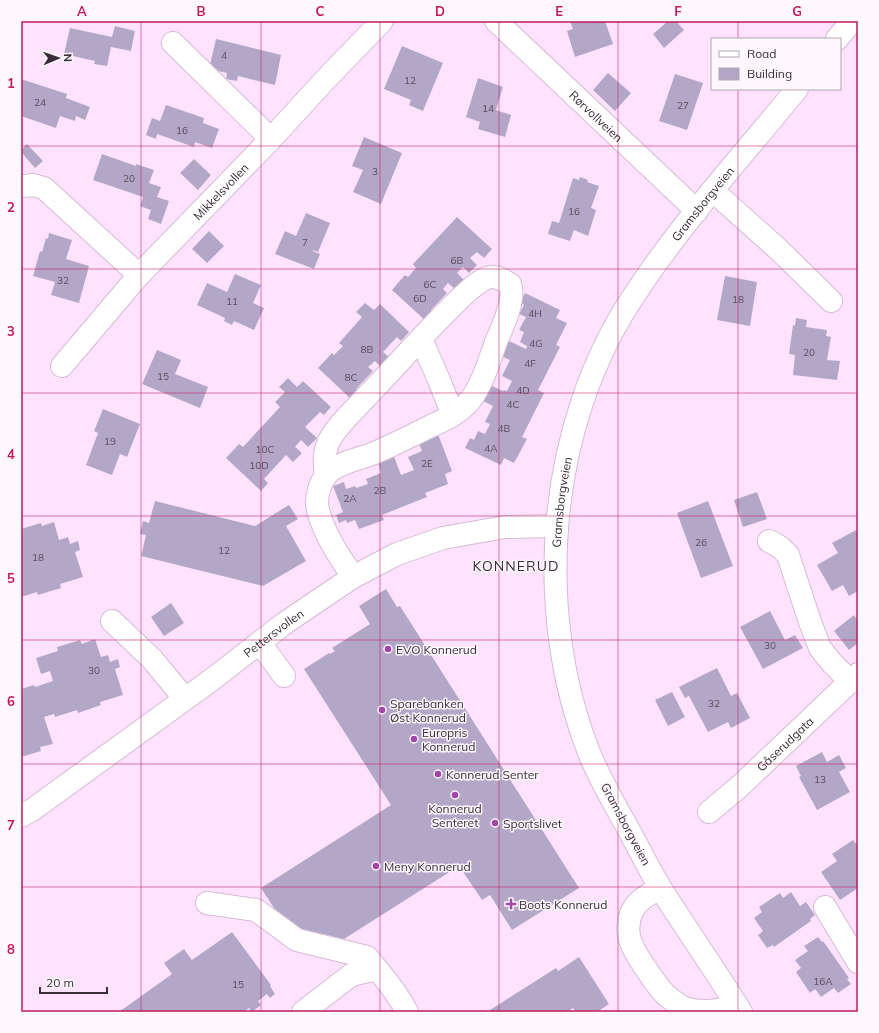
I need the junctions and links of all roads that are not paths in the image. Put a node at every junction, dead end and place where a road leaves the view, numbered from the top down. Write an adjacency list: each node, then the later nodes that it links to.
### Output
1 (382, 21): 7 (street, Mikkelsvollen)
2 (496, 21): 10 (street, Rørvollveien)
3 (852, 21): 4 (street)
4 (838, 38)
5 (173, 43): 7 (street)
6 (796, 90): 9 (street, Gramsborgveien)
7 (271, 139): 11 (street, Mikkelsvollen)
8 (24, 186): 11 (street)
9 (713, 191): 10 (street, Gramsborgveien); 12 (street)
10 (697, 211): 17 (street, Gramsborgveien)
11 (139, 275): 14 (street, Mikkelsvollen)
12 (831, 301)
13 (421, 340): 15 (street); 15 (street); 16 (street)
14 (62, 366)
15 (453, 416): 16 (street)
16 (326, 475): 19 (street)
17 (558, 526): 19 (street, Pettersvollen); 27 (street, Gramsborgveien)
18 (769, 541): 23 (street)
19 (352, 577): 21 (street, Pettersvollen)
20 (112, 621): 24 (street)
21 (260, 643): 22 (street); 24 (street, Pettersvollen)
22 (284, 676)
23 (854, 677): 25 (street, Gåserudgata)
24 (185, 699): 26 (street, Pettersvollen)
25 (709, 812)
26 (21, 816)
27 (660, 887): 32 (street, Gramsborgveien); 32 (street)
28 (207, 903): 31 (street)
29 (825, 907): 30 (street)
30 (858, 962)
31 (377, 969): 33 (street); 34 (street)
32 (739, 1009)
33 (303, 1012)
34 (407, 1012)

